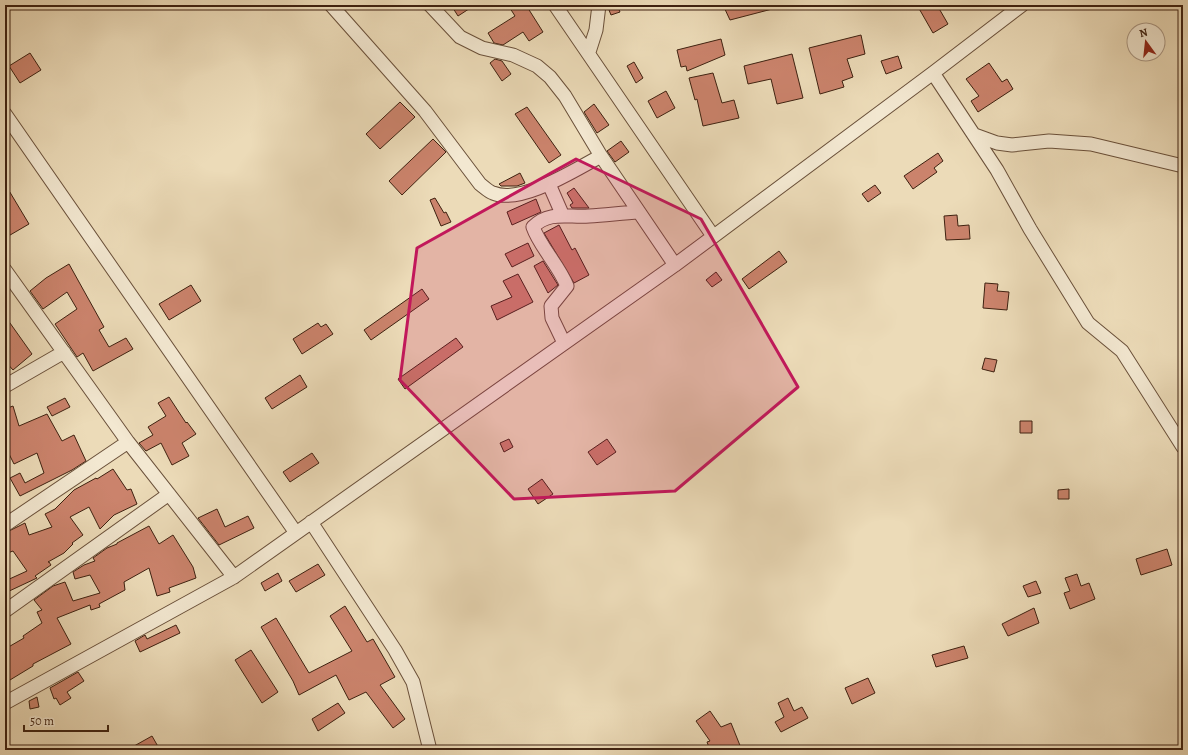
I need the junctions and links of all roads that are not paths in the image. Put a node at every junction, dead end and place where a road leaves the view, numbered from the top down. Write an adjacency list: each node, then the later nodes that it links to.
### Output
1 (331, 5): 12 (street)
2 (430, 5): 10 (street)
3 (555, 5): 6 (street)
4 (599, 5): 6 (street)
5 (1022, 5): 7 (street)
6 (589, 52): 15 (street)
7 (933, 73): 9 (street); 15 (street)
8 (5, 114): 26 (street)
9 (974, 135): 11 (street); 22 (street)
10 (601, 156): 12 (street); 13 (street)
11 (1183, 166)
12 (549, 184): 14 (street)
13 (639, 212): 14 (street); 16 (street)
14 (563, 216): 18 (street)
15 (713, 236): 16 (street)
16 (675, 265): 18 (street)
17 (5, 270): 19 (street)
18 (564, 343): 24 (street)
19 (64, 352): 20 (street); 21 (street)
20 (5, 386)
21 (128, 442): 23 (street); 25 (street)
22 (1183, 447)
23 (169, 494): 27 (street); 28 (street)
24 (310, 522): 26 (street); 30 (street)
25 (5, 525)
26 (296, 533): 27 (street)
27 (234, 576): 29 (street)
28 (5, 611)
29 (5, 703)
30 (430, 750)

